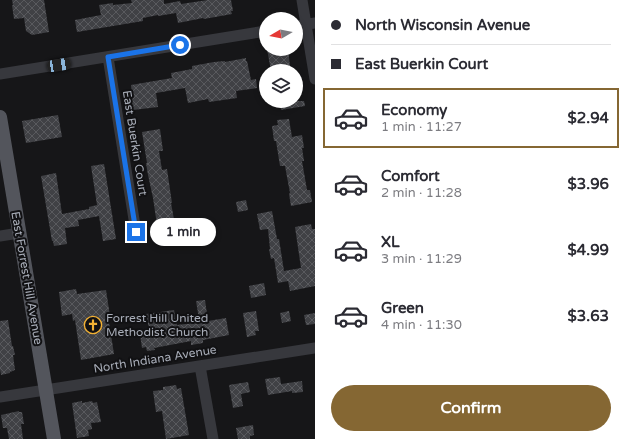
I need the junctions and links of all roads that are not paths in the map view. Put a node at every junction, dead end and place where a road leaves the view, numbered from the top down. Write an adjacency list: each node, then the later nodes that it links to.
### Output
1 (302, 0): 2 (street)
2 (306, 24): 6 (street)
3 (259, 32): 4 (street)
4 (108, 57): 5 (street); 8 (street, East Buerkin Court)
5 (0, 74)
6 (315, 79)
7 (0, 116): 9 (main road, East Forrest Hill Avenue)
8 (136, 232)
9 (19, 233): 10 (street); 13 (main road, East Forrest Hill Avenue)
10 (0, 236)
11 (315, 348): 12 (street, North Indiana Avenue)
12 (200, 366): 13 (street, North Indiana Avenue); 16 (street)
13 (46, 390): 14 (street, North Indiana Avenue); 15 (main road, East Forrest Hill Avenue)
14 (0, 397)
15 (54, 439)
16 (213, 439)

